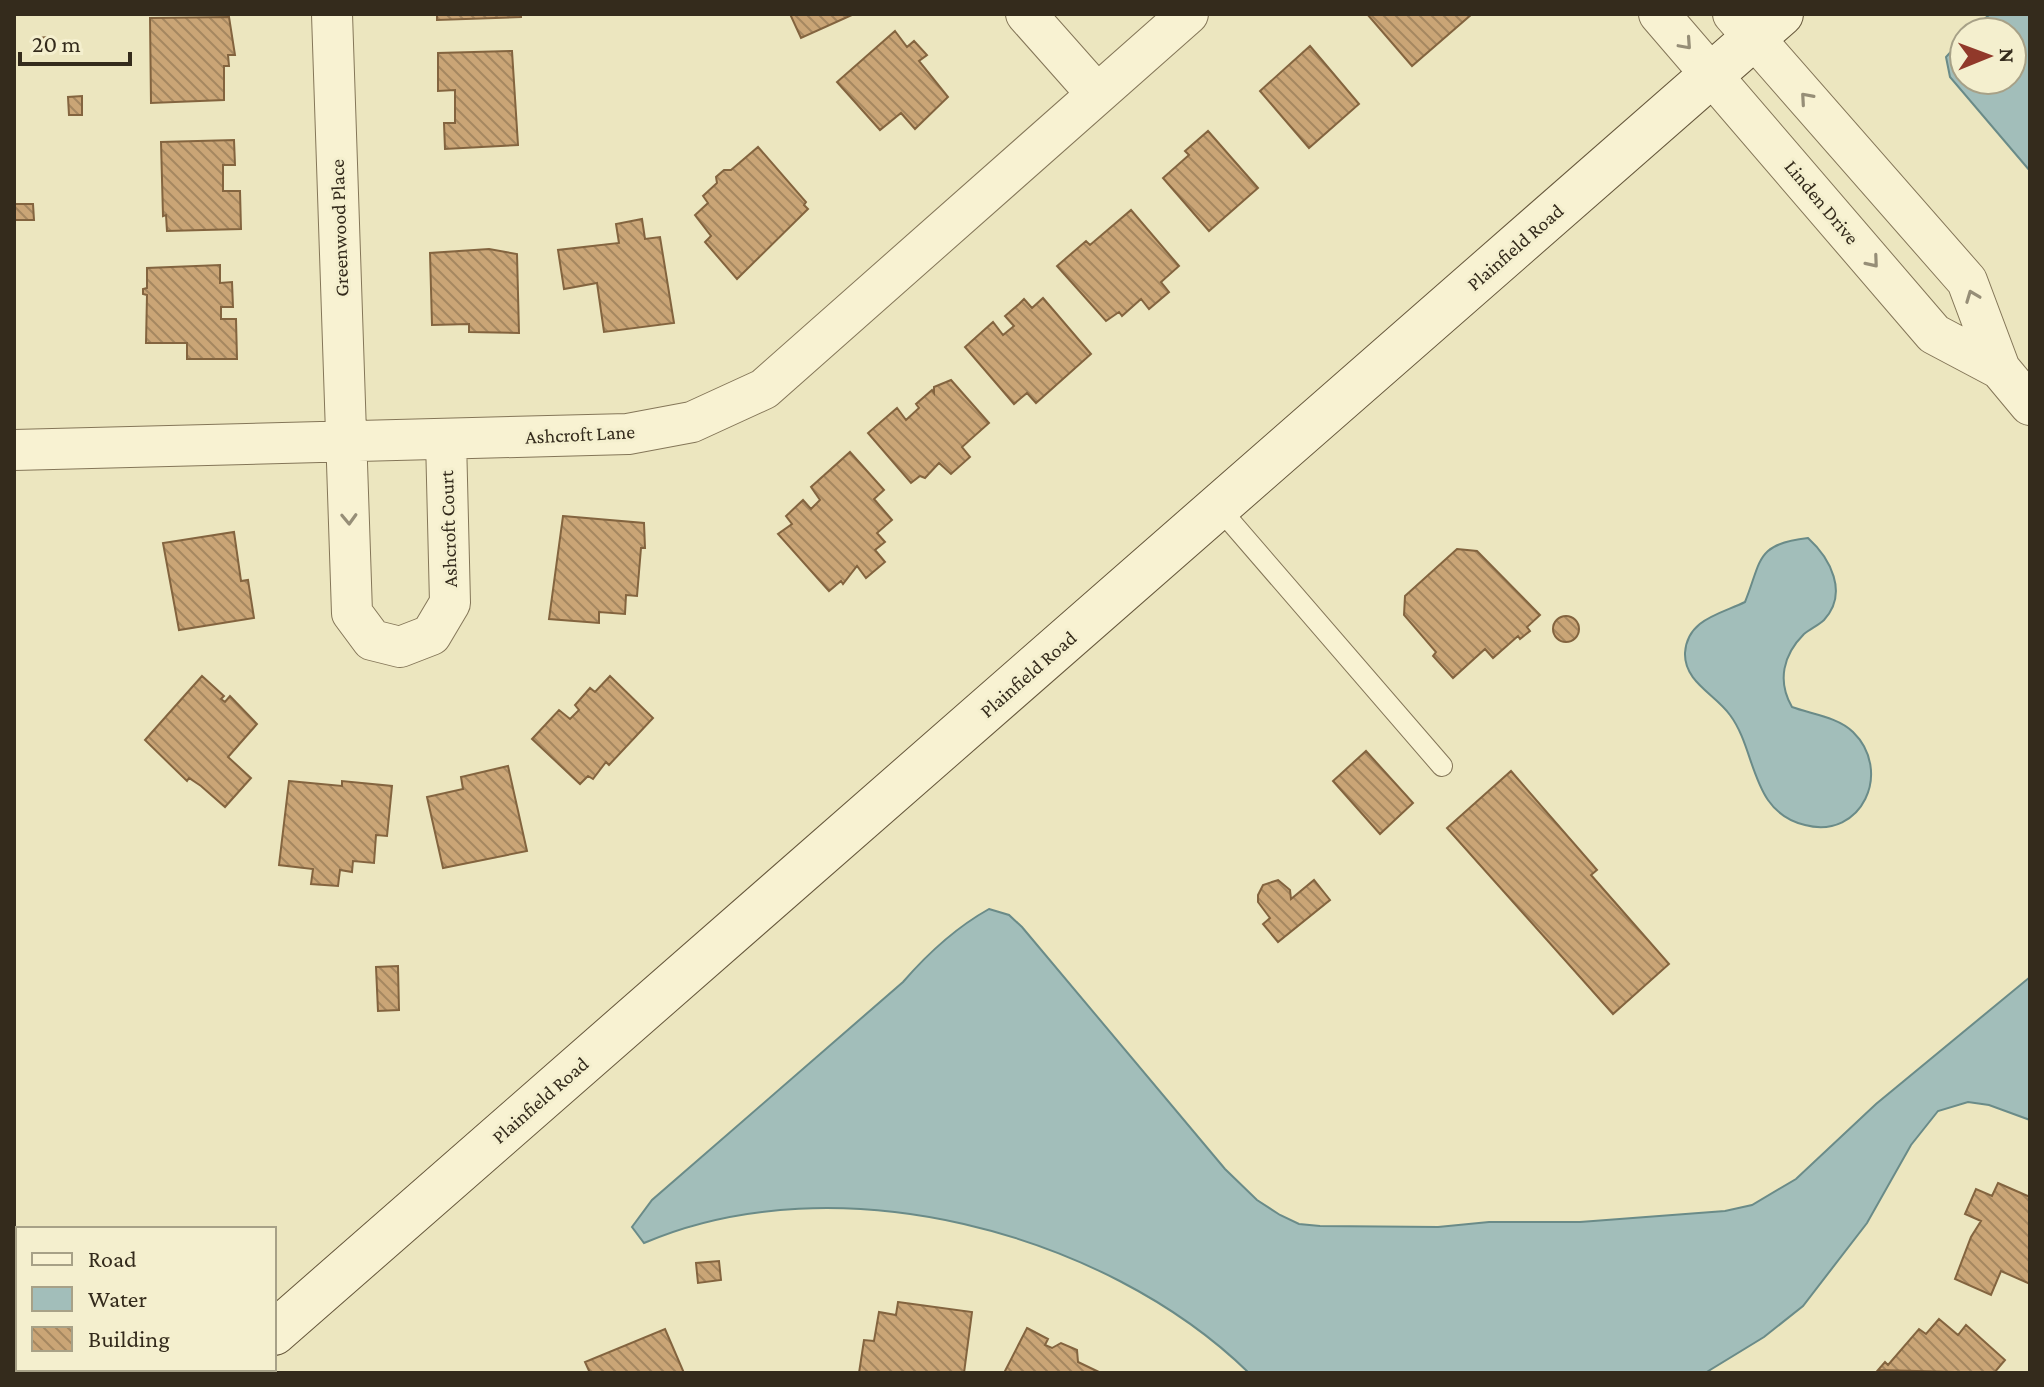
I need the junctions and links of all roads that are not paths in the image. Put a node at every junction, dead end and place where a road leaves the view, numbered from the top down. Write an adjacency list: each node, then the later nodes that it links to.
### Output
1 (332, 14): 11 (street, Greenwood Place)
2 (1026, 14): 7 (street)
3 (1188, 14): 7 (street, Ashcroft Lane)
4 (1659, 14): 6 (street, Linden Drive, one-way to 6)
5 (1756, 22): 6 (main road, Plainfield Road); 8 (street, Linden Drive, one-way to 5)
6 (1713, 74): 8 (street, Linden Drive, one-way to 8); 13 (main road, Plainfield Road)
7 (1096, 93): 10 (street, Ashcroft Lane)
8 (2000, 369): 9 (street, Linden Drive)
9 (2030, 405)
10 (446, 439): 11 (street, Ashcroft Lane); 11 (street, Ashcroft Court, one-way to 10)
11 (346, 441): 12 (street, Ashcroft Lane)
12 (14, 450)
13 (1219, 508): 14 (lane); 15 (main road, Plainfield Road)
14 (1442, 766)
15 (276, 1331)

